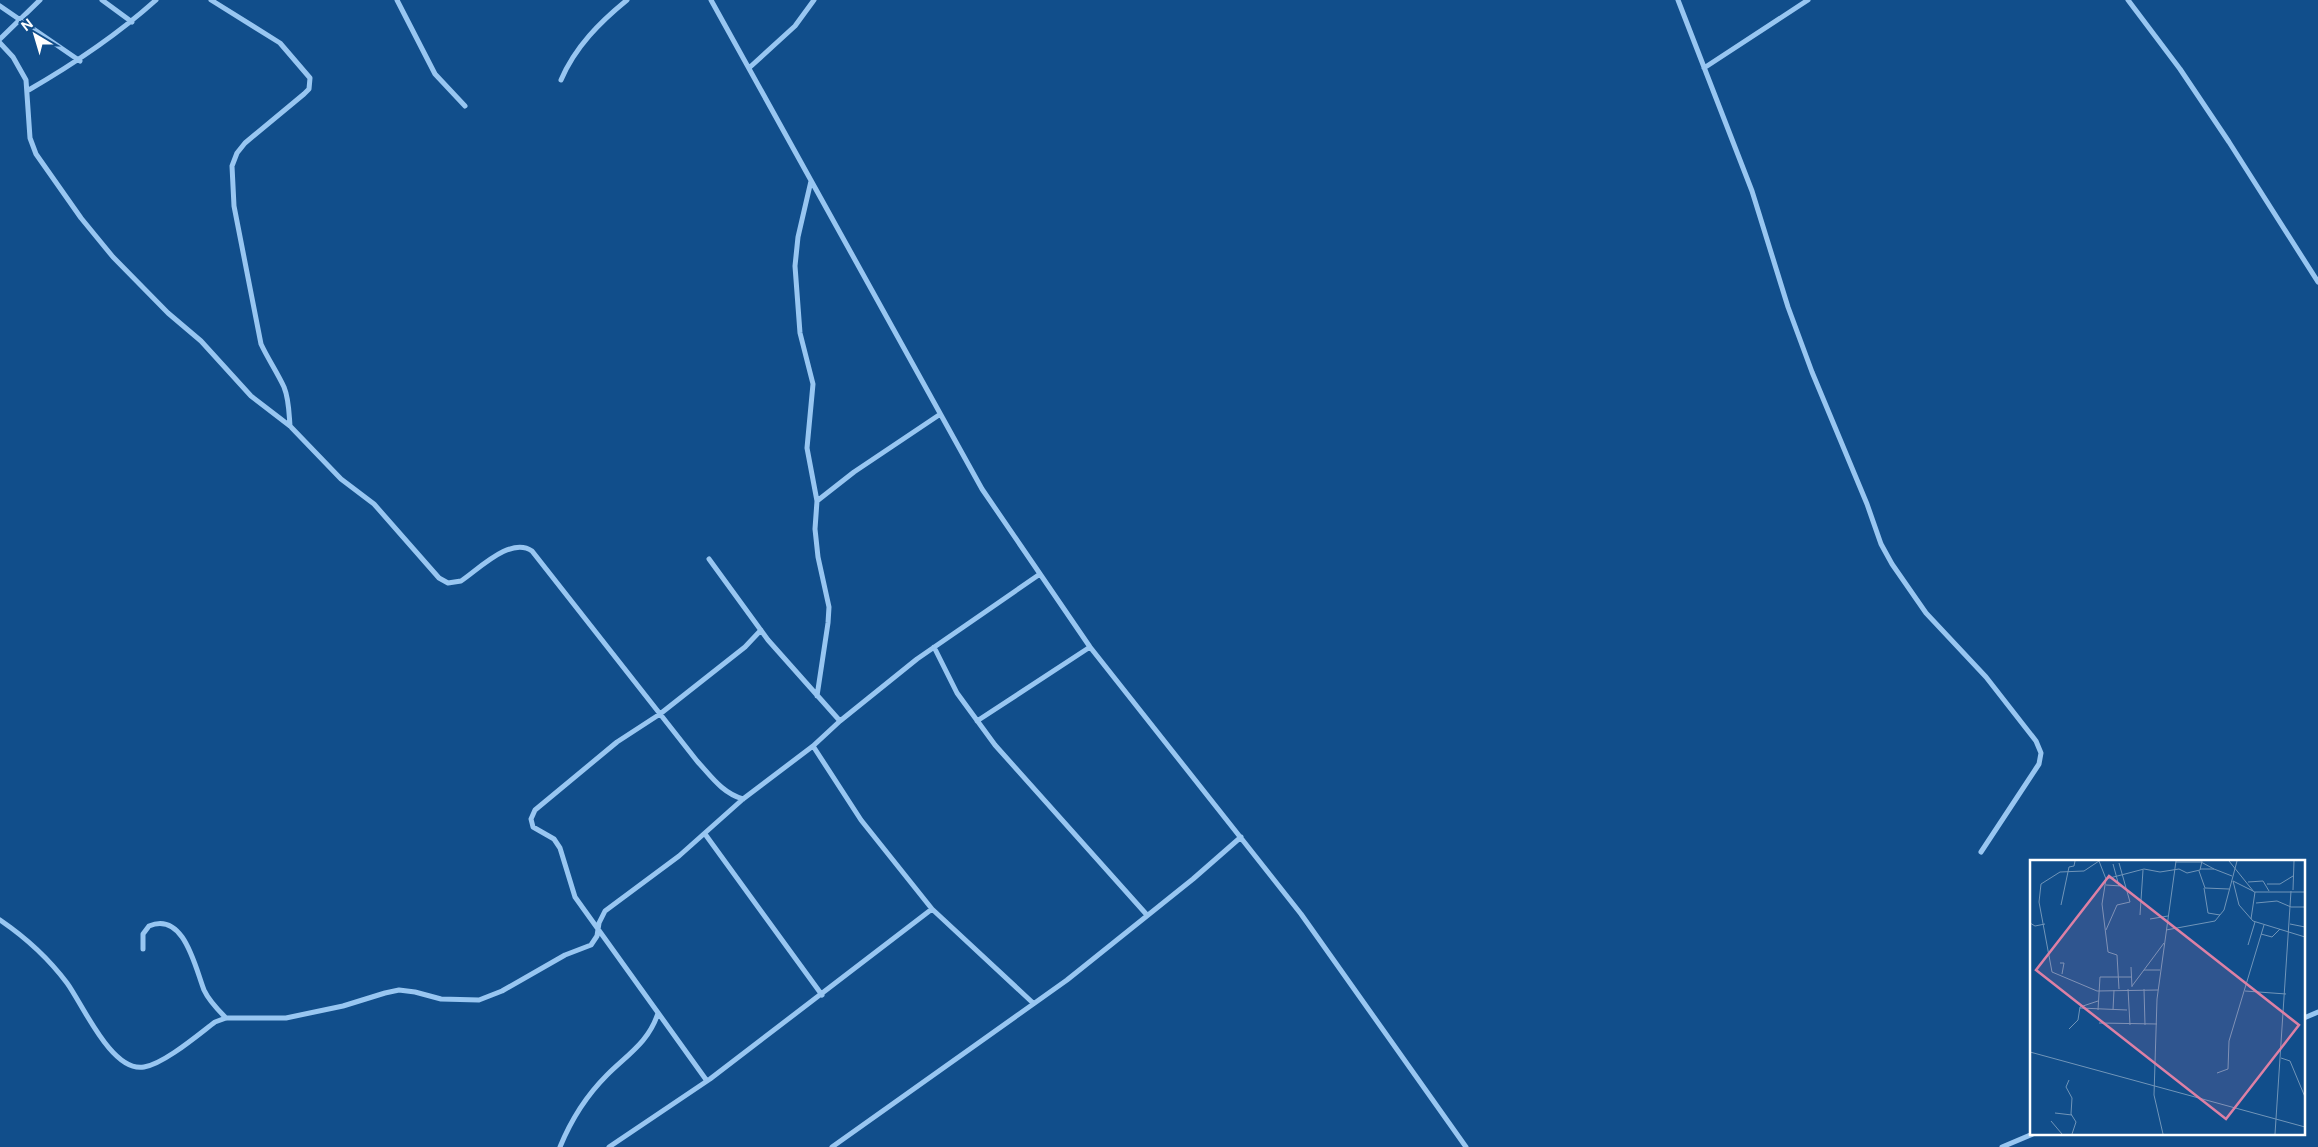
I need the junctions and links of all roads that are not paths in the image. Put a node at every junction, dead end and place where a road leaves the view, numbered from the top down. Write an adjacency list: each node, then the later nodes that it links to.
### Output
1 (40, 0): 13 (street)
2 (102, 0): 14 (street)
3 (156, 0): 14 (street)
4 (211, 0): 26 (street)
5 (397, 0): 22 (street)
6 (627, 0): 20 (street)
7 (711, 0): 18 (street)
8 (814, 0): 18 (street)
9 (1678, 0): 19 (street)
10 (1808, 0): 19 (street)
11 (2128, 0): 24 (street)
12 (0, 6): 13 (street)
13 (20, 20): 15 (street); 17 (street)
14 (132, 22): 17 (street)
15 (0, 39)
16 (0, 43): 21 (street)
17 (80, 60): 21 (street)
18 (749, 68): 23 (street)
19 (1704, 68): 41 (street)
20 (561, 80)
21 (27, 91): 26 (street)
22 (465, 106)
23 (811, 181): 25 (street); 27 (street)
24 (2318, 282)
25 (940, 415): 27 (street); 29 (street)
26 (290, 426): 34 (street)
27 (817, 501): 33 (street)
28 (709, 559): 30 (street)
29 (1040, 574): 31 (street); 32 (street)
30 (761, 630): 33 (street); 34 (street)
31 (934, 647): 35 (street); 36 (street)
32 (1090, 647): 36 (street); 40 (street)
33 (817, 696): 35 (street)
34 (660, 714): 38 (street); 45 (street)
35 (840, 721): 37 (street)
36 (977, 721): 43 (street)
37 (813, 746): 38 (street); 42 (street)
38 (743, 799): 39 (street)
39 (705, 834): 45 (street); 47 (street)
40 (1241, 837): 43 (street); 58 (street)
41 (1981, 852)
42 (932, 909): 47 (street); 48 (street)
43 (1146, 916): 48 (street)
44 (0, 920): 52 (street)
45 (598, 929): 50 (street); 52 (street)
46 (143, 949): 52 (street)
47 (822, 995): 53 (street)
48 (1034, 1003): 57 (street)
49 (2318, 1012): 51 (street)
50 (658, 1013): 53 (street); 55 (street)
51 (2306, 1017)
52 (226, 1018)
53 (707, 1080): 56 (street)
54 (2033, 1134): 59 (street)
55 (560, 1147)
56 (609, 1147)
57 (832, 1147)
58 (1466, 1147)
59 (2002, 1147)

